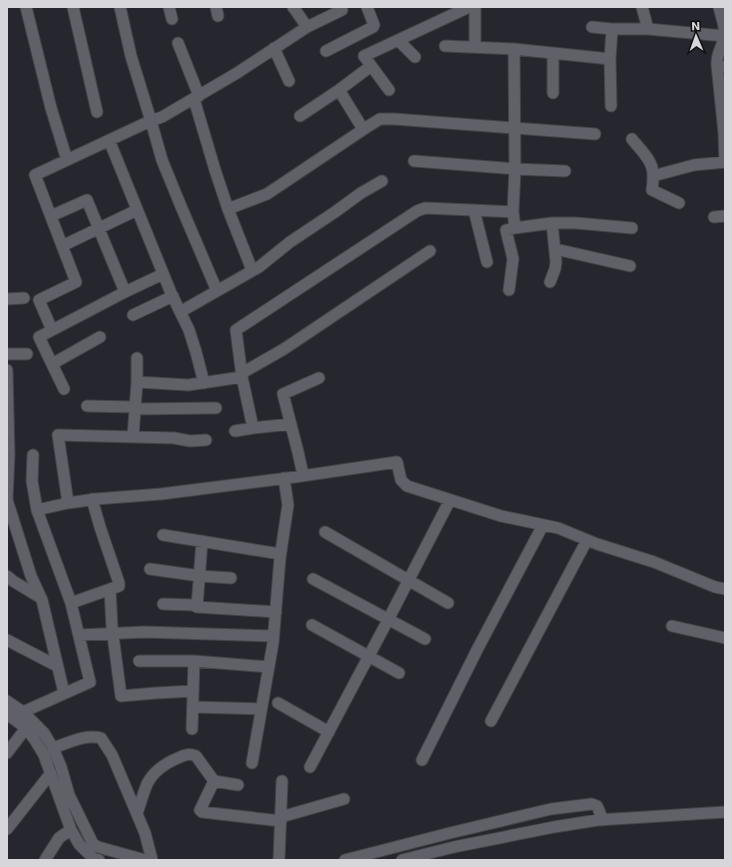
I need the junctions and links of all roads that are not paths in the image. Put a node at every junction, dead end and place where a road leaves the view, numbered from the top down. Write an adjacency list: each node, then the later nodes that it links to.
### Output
1 (26, 7): 44 (street)
2 (72, 7): 36 (street)
3 (120, 7): 38 (street)
4 (169, 7): 12 (street)
5 (293, 7): 13 (street)
6 (367, 7): 24 (street)
7 (469, 7): 18 (street)
8 (474, 7): 21 (street)
9 (642, 7): 16 (street)
10 (720, 7): 17 (street)
11 (342, 10): 13 (street)
12 (172, 19)
13 (307, 27): 22 (street)
14 (592, 27): 15 (street)
15 (612, 29): 16 (street); 27 (street)
16 (648, 29): 17 (street)
17 (724, 36): 29 (street)
18 (398, 40): 26 (street); 28 (street)
19 (178, 43): 34 (street)
20 (445, 46): 21 (street)
21 (475, 47): 23 (street)
22 (274, 48): 30 (street); 34 (street)
23 (514, 49): 25 (street); 39 (street)
24 (326, 50)
25 (553, 53): 27 (street); 33 (street)
26 (415, 57)
27 (610, 59): 35 (street)
28 (371, 66): 31 (street); 32 (street)
29 (721, 66): 48 (street)
30 (289, 81)
31 (339, 90): 37 (street); 40 (street)
32 (389, 90)
33 (553, 93)
34 (196, 97): 38 (street); 51 (street)
35 (611, 106)
36 (97, 112)
37 (300, 116)
38 (151, 120): 43 (street); 69 (street)
39 (515, 128): 40 (street); 41 (street); 46 (street)
40 (363, 129): 51 (street)
41 (595, 134)
42 (632, 139): 48 (street)
43 (108, 140): 44 (street); 52 (street)
44 (67, 160): 55 (street)
45 (414, 161): 46 (street)
46 (515, 169): 47 (street); 54 (street)
47 (566, 171)
48 (653, 176): 50 (street)
49 (382, 181): 65 (street)
50 (679, 203)
51 (228, 209): 65 (street)
52 (137, 210): 59 (street); 66 (street)
53 (474, 210): 54 (street); 63 (street); 83 (street)
54 (512, 212): 57 (street)
55 (50, 216): 59 (street); 60 (street)
56 (552, 224): 57 (street); 58 (street); 61 (street)
57 (515, 228): 68 (street)
58 (632, 228)
59 (99, 229): 60 (street); 70 (street)
60 (62, 246): 76 (street)
61 (555, 249): 64 (street); 67 (street)
62 (430, 251): 83 (street)
63 (487, 262)
64 (630, 266)
65 (252, 270): 69 (street)
66 (163, 274): 70 (street); 71 (street)
67 (550, 282)
68 (509, 290)
69 (217, 291): 74 (street)
70 (124, 292): 76 (street)
71 (173, 296): 74 (street); 75 (street)
72 (24, 298): 73 (street)
73 (7, 299)
74 (180, 312): 86 (street)
75 (133, 315)
76 (52, 330): 81 (street)
77 (100, 337): 81 (street)
78 (7, 354): 79 (street)
79 (27, 354)
80 (137, 358): 85 (street)
81 (52, 364): 88 (street)
82 (7, 370): 87 (street)
83 (242, 375): 86 (street); 93 (street)
84 (319, 378): 92 (street)
85 (137, 382): 86 (street); 90 (street)
86 (204, 383)
87 (8, 386): 96 (street)
88 (64, 389)
89 (87, 406): 90 (street)
90 (135, 408): 91 (street); 95 (street)
91 (216, 408)
92 (291, 424): 93 (street); 99 (street)
93 (253, 428): 94 (street)
94 (235, 431)
95 (134, 437): 97 (street); 105 (street)
96 (8, 440): 101 (street)
97 (206, 440)
98 (33, 455): 106 (street)
99 (303, 475): 100 (street); 104 (street)
100 (284, 478): 103 (street); 112 (street)
101 (7, 492): 102 (street)
102 (7, 500): 121 (street)
103 (92, 500): 105 (street); 119 (street)
104 (450, 500): 107 (street); 118 (street)
105 (68, 503): 106 (street)
106 (37, 510): 122 (street)
107 (543, 525): 110 (street); 156 (street)
108 (325, 532): 118 (street)
109 (163, 535): 111 (street)
110 (587, 540): 120 (street); 150 (street)
111 (202, 541): 112 (street); 115 (street)
112 (280, 554): 126 (street)
113 (150, 569): 115 (street)
114 (7, 576): 121 (street)
115 (200, 576): 116 (street); 125 (street)
116 (230, 578)
117 (313, 580): 127 (street)
118 (409, 580): 123 (street); 127 (street)
119 (110, 589): 122 (street); 130 (street)
120 (725, 589)
121 (41, 598): 139 (street)
122 (71, 602): 131 (street)
123 (448, 603)
124 (163, 604): 125 (street)
125 (197, 608): 126 (street)
126 (276, 612): 132 (street)
127 (388, 620): 134 (street); 136 (street)
128 (312, 625): 136 (street)
129 (672, 626): 133 (street)
130 (113, 633): 131 (street); 132 (street); 142 (street)
131 (79, 635): 143 (street)
132 (273, 636): 140 (street)
133 (725, 638)
134 (425, 639)
135 (7, 640): 139 (street)
136 (369, 656): 141 (street); 153 (street)
137 (139, 661): 138 (street)
138 (194, 661): 140 (street); 142 (street)
139 (57, 666): 143 (street)
140 (269, 667): 147 (street)
141 (399, 673)
142 (193, 691): 146 (street)
143 (64, 693): 148 (street)
144 (7, 701): 148 (street)
145 (278, 703): 153 (street)
146 (193, 707): 147 (street); 152 (street)
147 (261, 710): 157 (street)
148 (23, 712): 154 (street)
149 (7, 714): 151 (street)
150 (491, 721)
151 (26, 728): 155 (street); 159 (street)
152 (192, 729)
153 (329, 732): 158 (street)
154 (53, 748): 165 (street); 172 (street)
155 (7, 753)
156 (422, 760)
157 (252, 764)
158 (310, 767)
159 (51, 773): 168 (street); 169 (street)
160 (214, 781): 162 (street); 165 (street); 166 (street)
161 (282, 781): 166 (street)
162 (238, 785)
163 (344, 799): 166 (street)
164 (725, 812): 167 (street)
165 (137, 814): 173 (street)
166 (281, 819): 174 (street)
167 (603, 820): 175 (street); 176 (street)
168 (7, 829)
169 (71, 830): 170 (street); 171 (street)
170 (94, 859)
171 (46, 860)
172 (145, 860)
173 (152, 860)
174 (279, 860)
175 (345, 860)
176 (402, 860)

